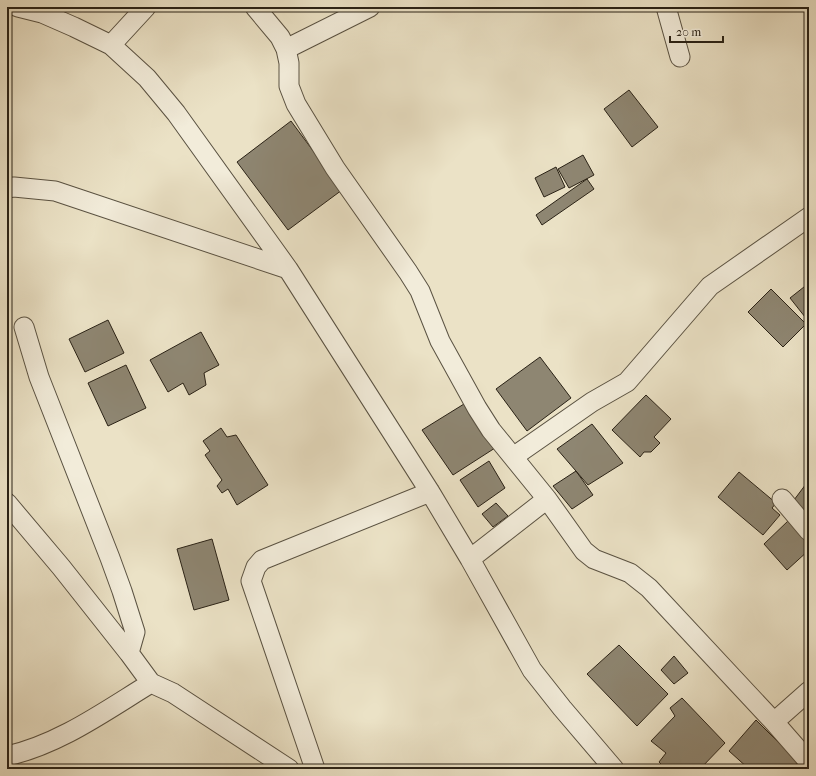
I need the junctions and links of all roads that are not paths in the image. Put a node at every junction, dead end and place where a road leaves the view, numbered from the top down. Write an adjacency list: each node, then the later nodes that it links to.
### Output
1 (18, 7): 6 (street)
2 (146, 7): 6 (street)
3 (255, 7): 7 (street)
4 (370, 7): 7 (street)
5 (666, 7): 8 (street)
6 (111, 45): 11 (street)
7 (286, 49): 13 (street)
8 (680, 57)
9 (7, 188): 11 (street)
10 (809, 217): 13 (street)
11 (288, 269): 14 (street)
12 (24, 327): 20 (street)
13 (513, 457): 15 (street)
14 (430, 492): 19 (street); 27 (street)
15 (547, 499): 19 (street); 23 (street)
16 (782, 499): 18 (street)
17 (7, 503): 20 (street)
18 (809, 531)
19 (470, 559): 28 (street)
20 (129, 653): 21 (street)
21 (151, 683): 24 (street); 26 (street)
22 (809, 690): 23 (street)
23 (774, 722): 25 (street)
24 (7, 756)
25 (809, 762)
26 (289, 769)
27 (315, 769)
28 (614, 769)

